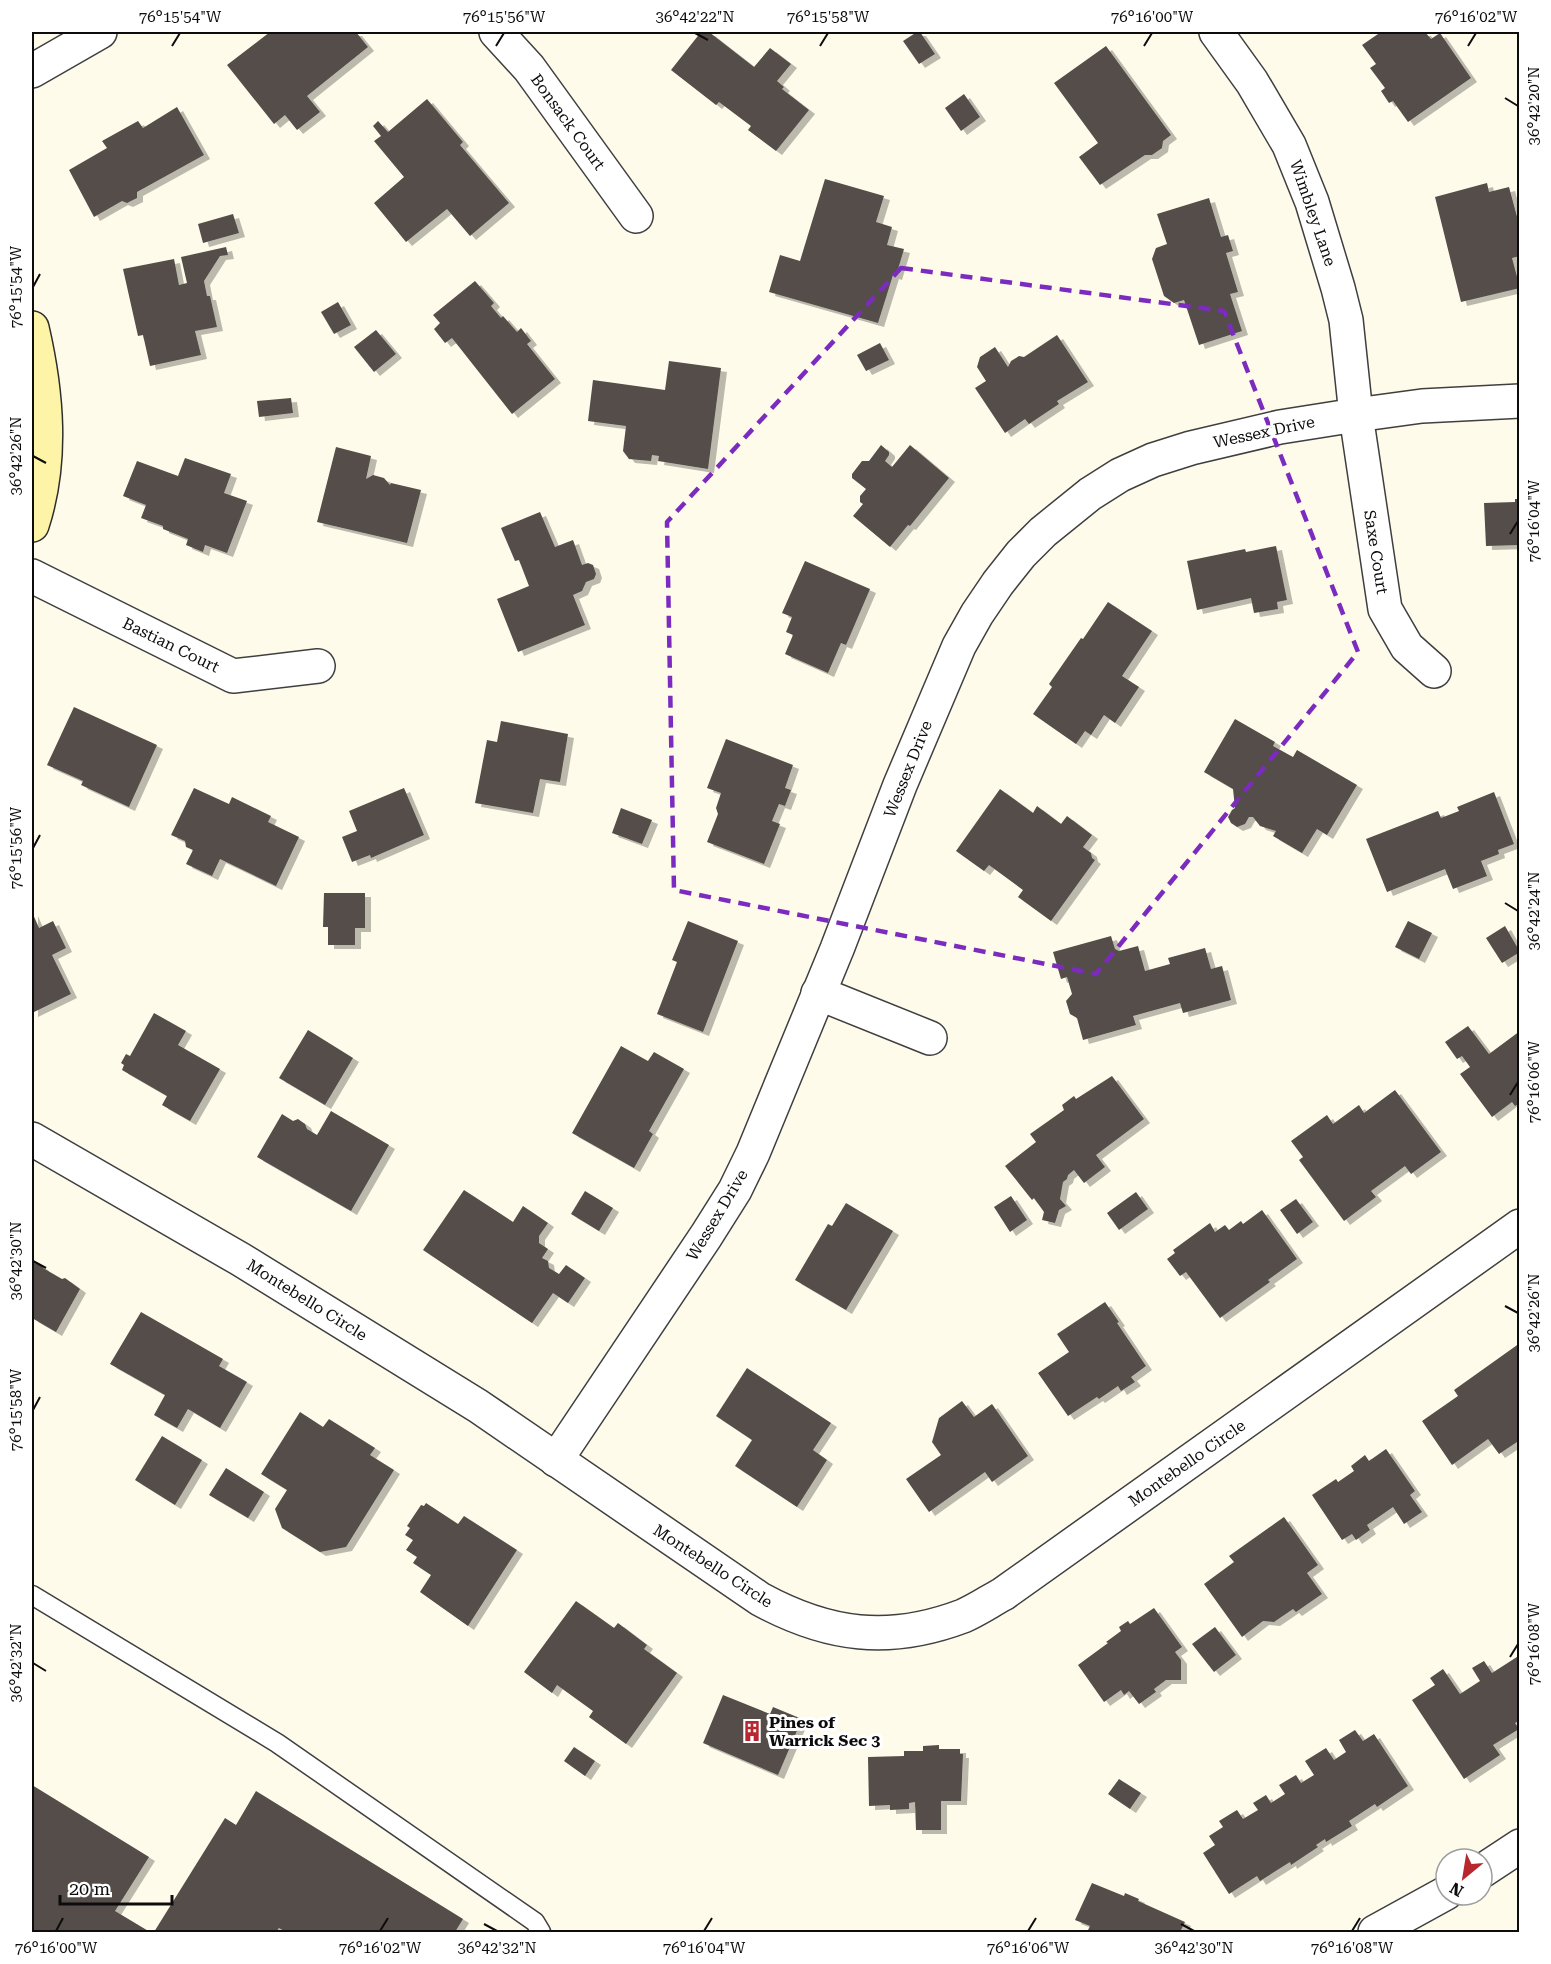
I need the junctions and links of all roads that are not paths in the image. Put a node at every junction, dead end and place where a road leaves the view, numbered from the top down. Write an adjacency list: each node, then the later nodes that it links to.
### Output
1 (100, 32): 4 (street)
2 (496, 32): 5 (street, Bonsack Court)
3 (1216, 32): 8 (street, Wimbley Lane)
4 (32, 71)
5 (636, 216)
6 (32, 328): 9 (street)
7 (1520, 401): 8 (street, Wessex Drive)
8 (1356, 415): 12 (street, Saxe Court); 13 (street, Wessex Drive)
9 (32, 525)
10 (32, 576): 11 (street, Bastian Court)
11 (318, 666)
12 (1434, 671)
13 (818, 993): 14 (street); 17 (street, Wessex Drive)
14 (930, 1038)
15 (32, 1139): 17 (street, Montebello Circle)
16 (1520, 1226): 17 (street, Montebello Circle)
17 (556, 1460)
18 (32, 1595): 22 (lane)
19 (1520, 1846): 20 (street)
20 (1494, 1863)
21 (1434, 1900): 23 (street)
22 (541, 1932)
23 (1375, 1932)

